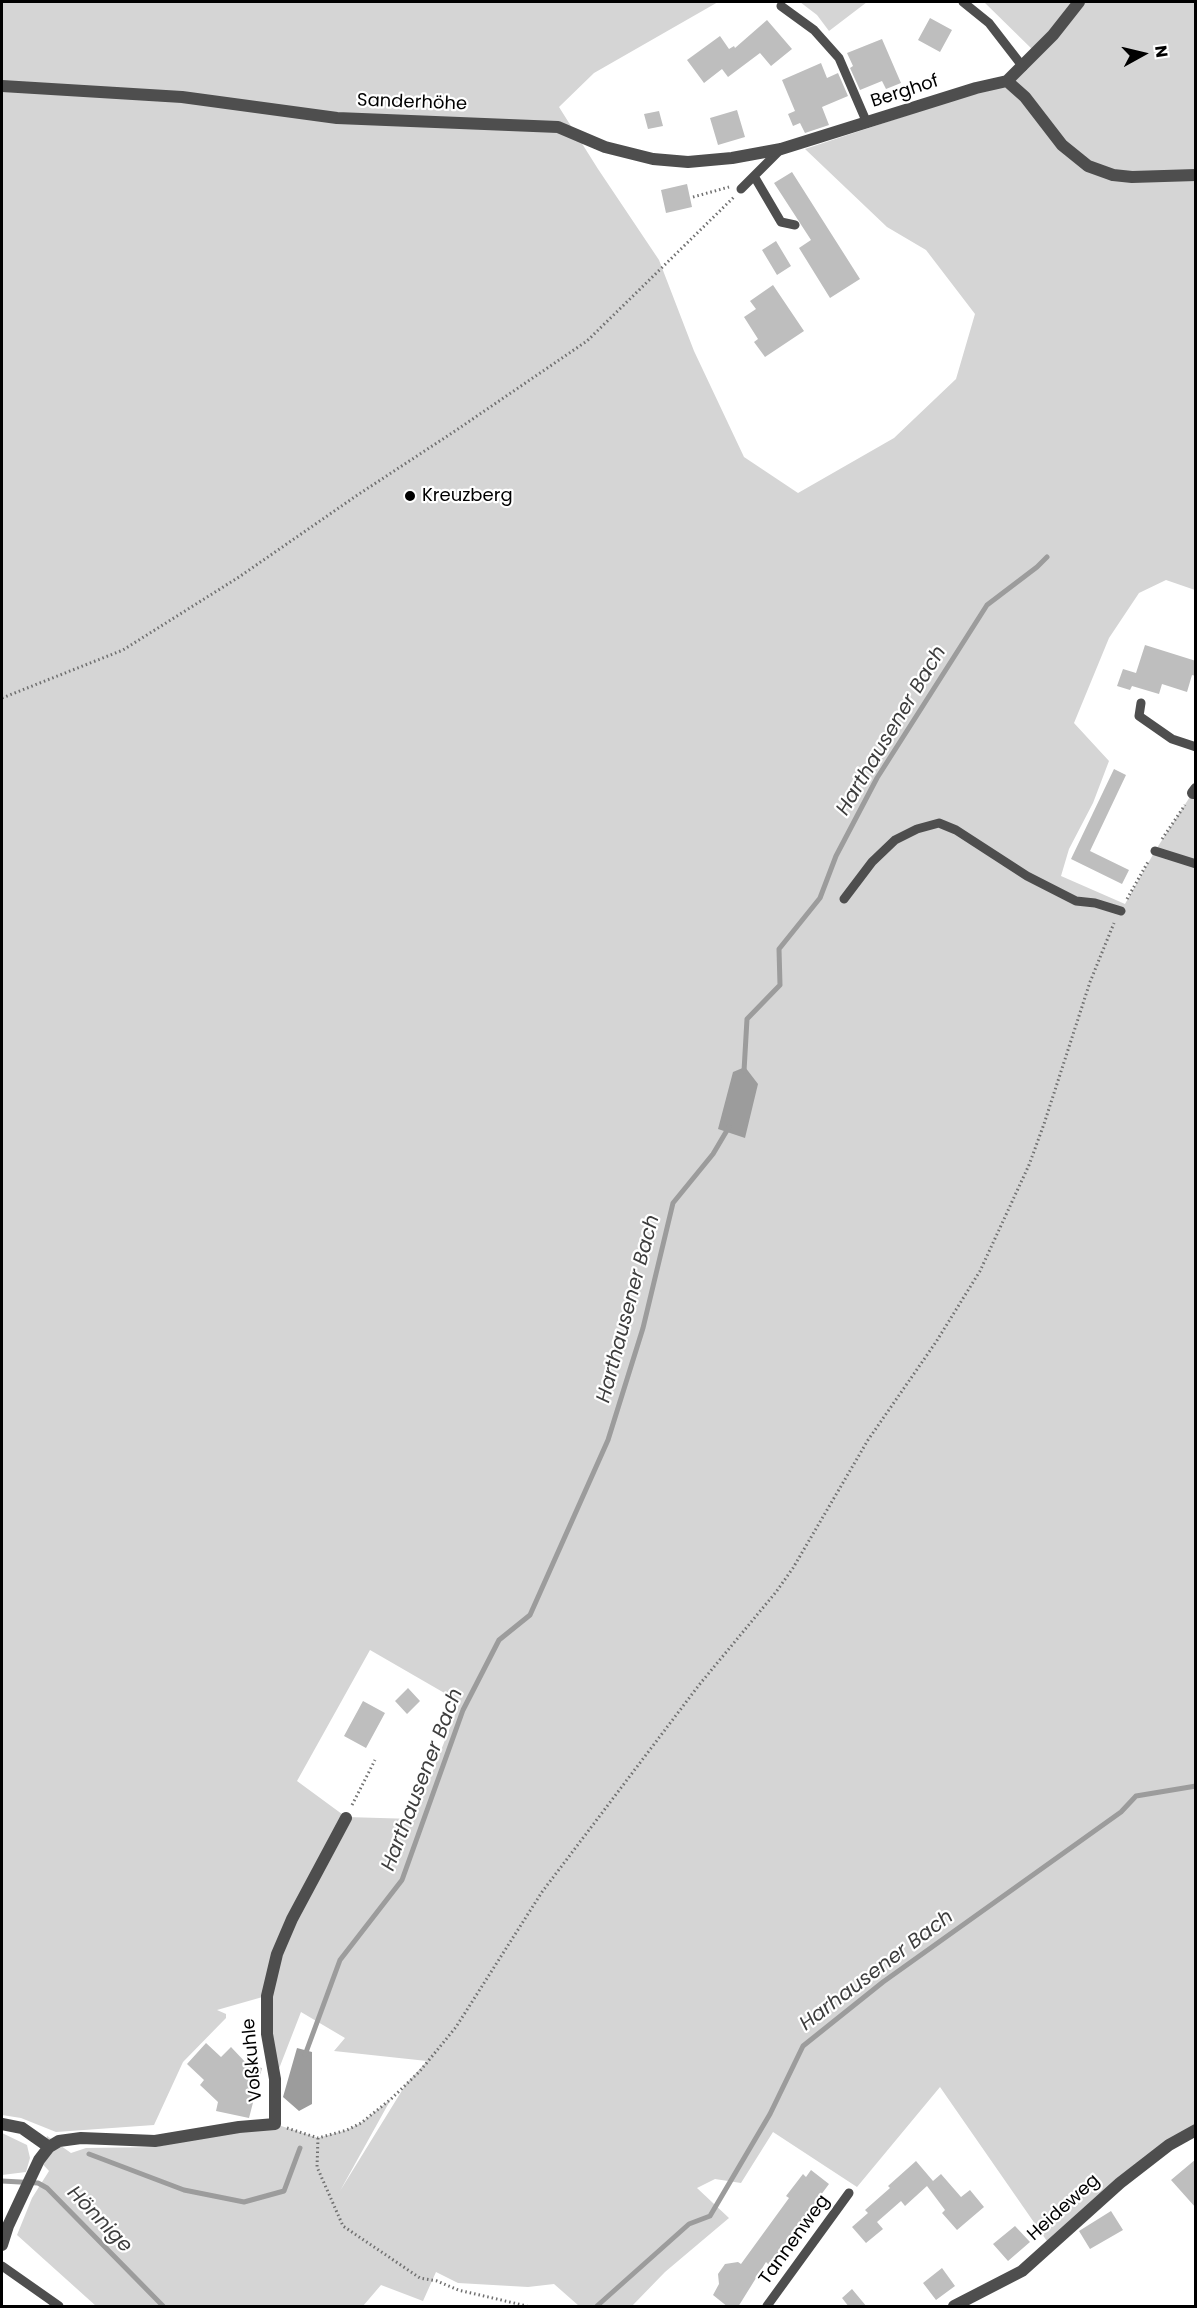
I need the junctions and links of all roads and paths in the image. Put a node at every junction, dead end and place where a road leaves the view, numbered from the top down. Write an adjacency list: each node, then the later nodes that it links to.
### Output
1 (963, 2): 4 (lane)
2 (1079, 2): 4 (street)
3 (781, 6): 7 (lane)
4 (1023, 67): 5 (street)
5 (1007, 81): 7 (street, Berghof); 10 (street)
6 (2, 86): 9 (street, Sanderhöhe)
7 (867, 123): 8 (street, Berghof)
8 (815, 139): 9 (street, Sanderhöhe)
9 (781, 149): 11 (lane)
10 (1196, 175)
11 (754, 176): 12 (lane); 14 (lane)
12 (742, 189): 13 (path); 15 (path)
13 (693, 197)
14 (795, 225)
15 (2, 698)
16 (1141, 703): 17 (lane)
17 (1196, 747)
18 (1194, 791): 19 (path)
19 (1155, 851): 20 (lane); 22 (path)
20 (1196, 864)
21 (844, 899): 22 (lane)
22 (1121, 911): 28 (path)
23 (375, 1760): 24 (path)
24 (346, 1818): 26 (street, Voßkuhle)
25 (2, 2124): 29 (street)
26 (275, 2124): 28 (path); 29 (street, Voßkuhle)
27 (1196, 2130): 36 (street, Heideweg)
28 (318, 2138): 34 (path)
29 (49, 2147): 31 (street)
30 (849, 2193): 35 (lane, Tannenweg)
31 (2, 2245)
32 (2, 2266): 33 (lane)
33 (59, 2307)
34 (526, 2307)
35 (767, 2307)
36 (954, 2307)

